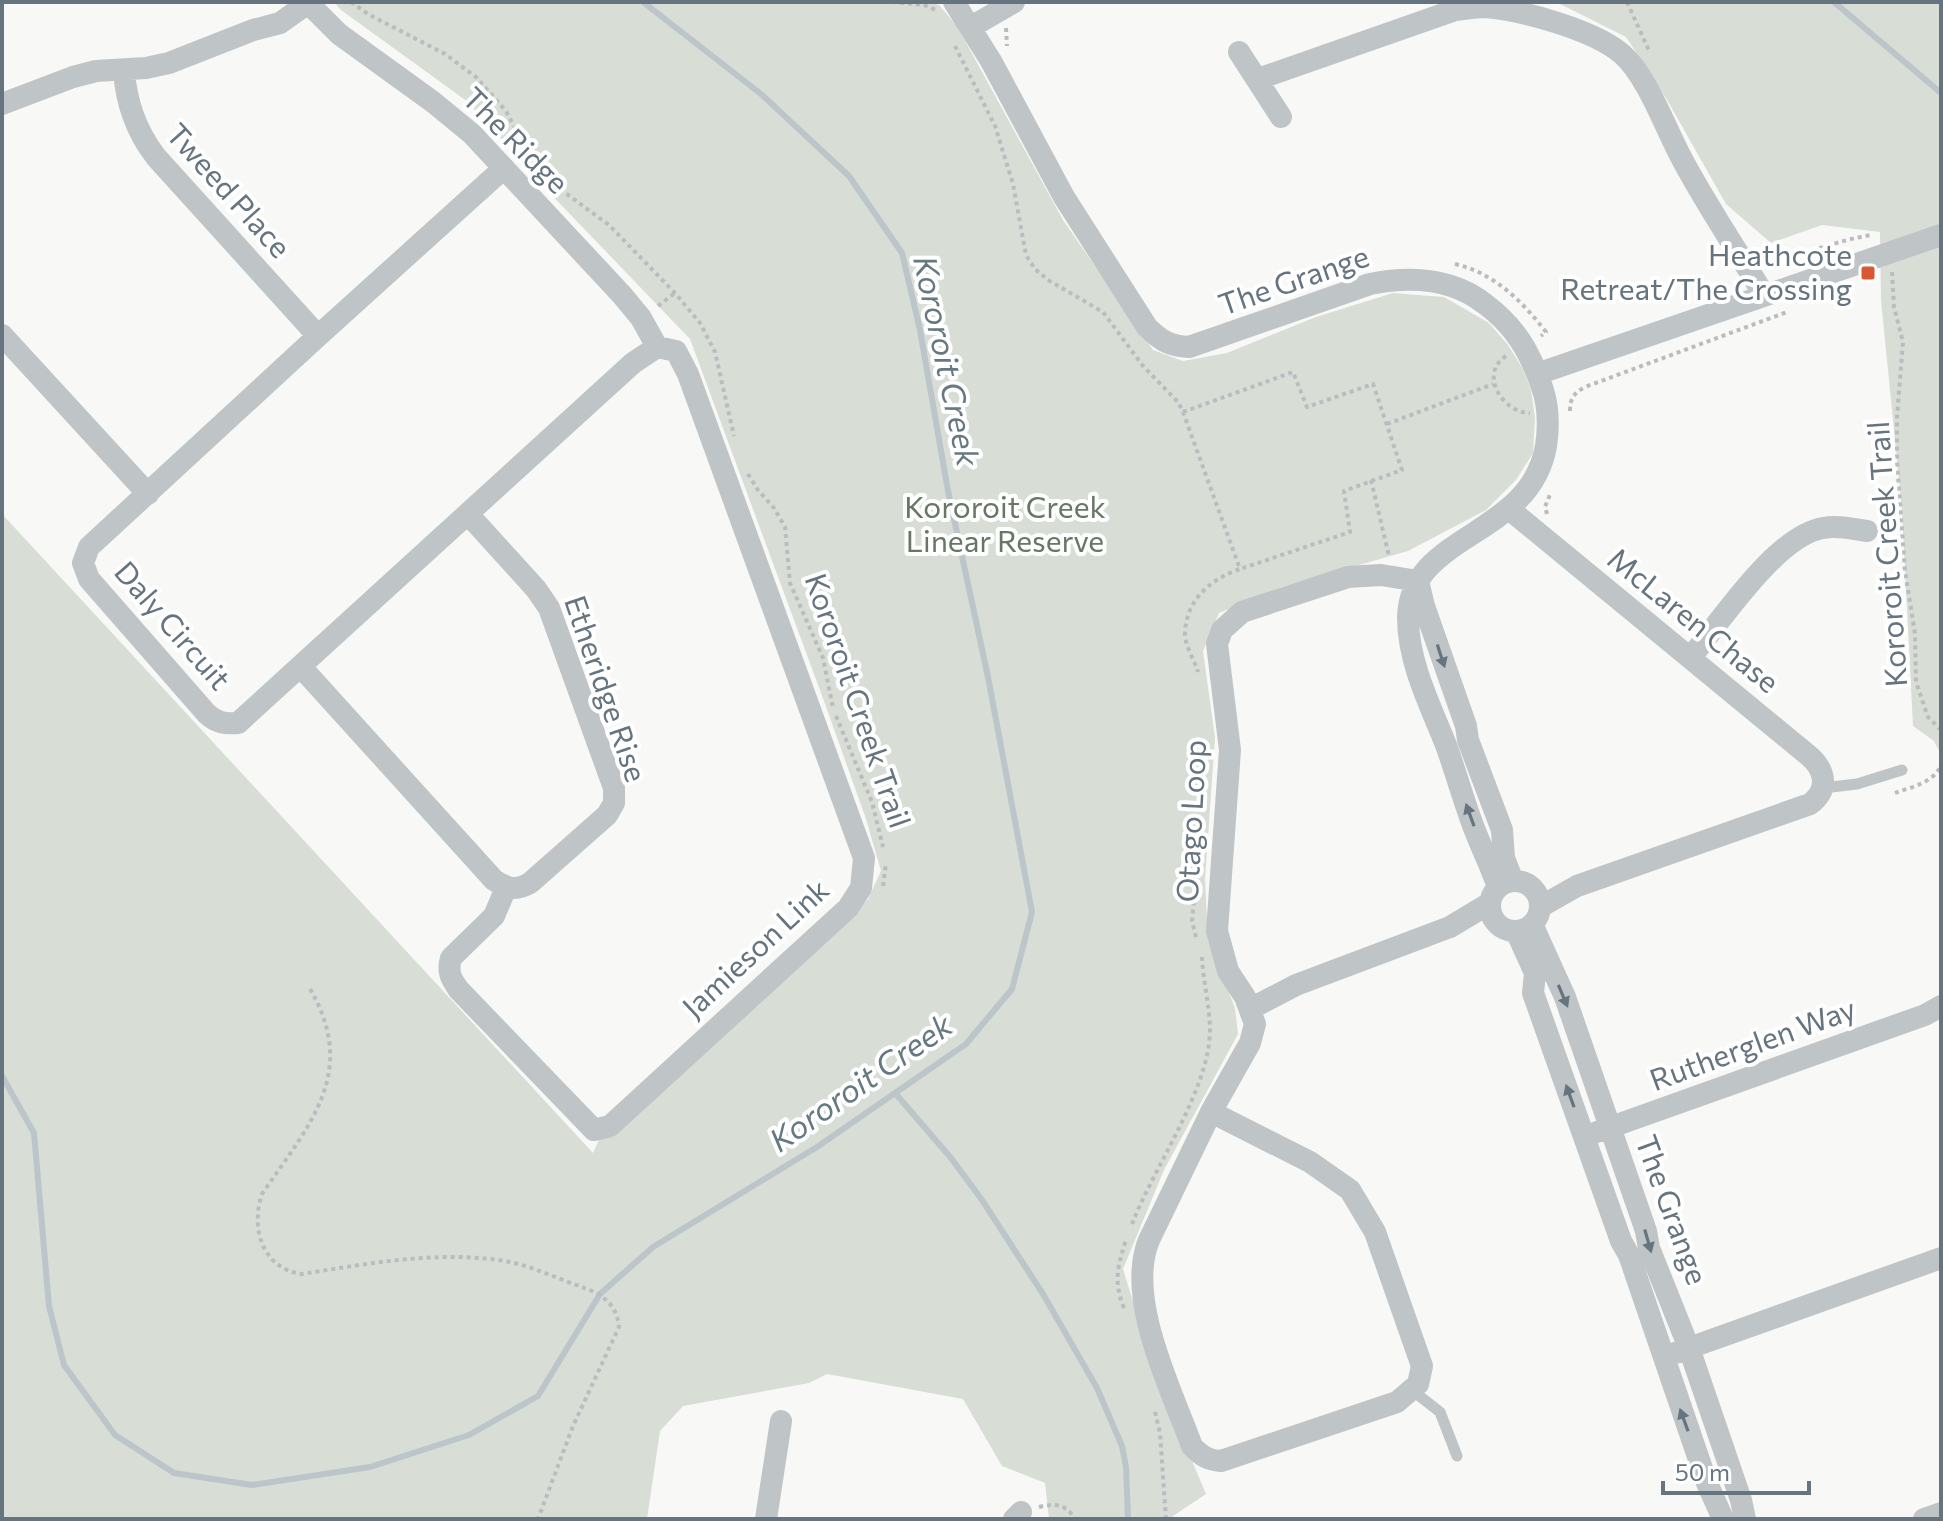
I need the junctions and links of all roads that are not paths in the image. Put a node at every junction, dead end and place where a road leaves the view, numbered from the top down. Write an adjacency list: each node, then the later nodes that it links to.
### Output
1 (290, 2): 5 (street)
2 (308, 2): 5 (street); 12 (street, The Ridge)
3 (1006, 7): 6 (street)
4 (948, 10): 6 (street, The Grange)
5 (253, 30): 8 (street)
6 (961, 32): 18 (street, The Grange)
7 (1239, 52): 9 (street)
8 (124, 70): 10 (street); 16 (street, Tweed Place)
9 (1258, 79): 11 (street); 14 (street)
10 (2, 104)
11 (1281, 117)
12 (504, 168): 16 (street, Daly Circuit); 17 (street, The Ridge)
13 (1941, 235): 14 (street)
14 (1764, 295): 18 (street)
15 (2, 335): 19 (street)
16 (318, 336): 19 (street, Daly Circuit)
17 (657, 347): 21 (street, Daly Circuit); 28 (street, Jamieson Link)
18 (1537, 374): 20 (street, The Grange)
19 (148, 494): 25 (street, Daly Circuit)
20 (1509, 509): 23 (street, The Grange); 24 (street, McLaren Chase)
21 (468, 514): 25 (street, Daly Circuit); 28 (street, Etheridge Rise)
22 (1867, 531): 24 (street)
23 (1418, 581): 29 (street, The Grange); 31 (street, Otago Loop)
24 (1691, 657): 27 (street, McLaren Chase)
25 (301, 667): 28 (street)
26 (1902, 770): 27 (lane)
27 (1823, 788): 29 (street)
28 (506, 888)
29 (1515, 906): 31 (street); 33 (street, The Grange, one-way to 33); 34 (street, The Grange, one-way to 29)
30 (1941, 1006): 33 (street, Rutherglen Way)
31 (1250, 1009): 32 (street)
32 (1211, 1112): 38 (street); 38 (street)
33 (1610, 1128): 34 (street, Rutherglen Way); 36 (street, The Grange, one-way to 36)
34 (1585, 1137): 37 (street, The Grange)
35 (1941, 1258): 36 (street)
36 (1689, 1348): 37 (street); 42 (street, The Grange)
37 (1662, 1357): 42 (street, The Grange, one-way to 37)
38 (1413, 1391): 40 (lane)
39 (781, 1421): 43 (street)
40 (1457, 1456)
41 (1941, 1513): 44 (street)
42 (1733, 1516)
43 (766, 1519)
44 (1924, 1519)

